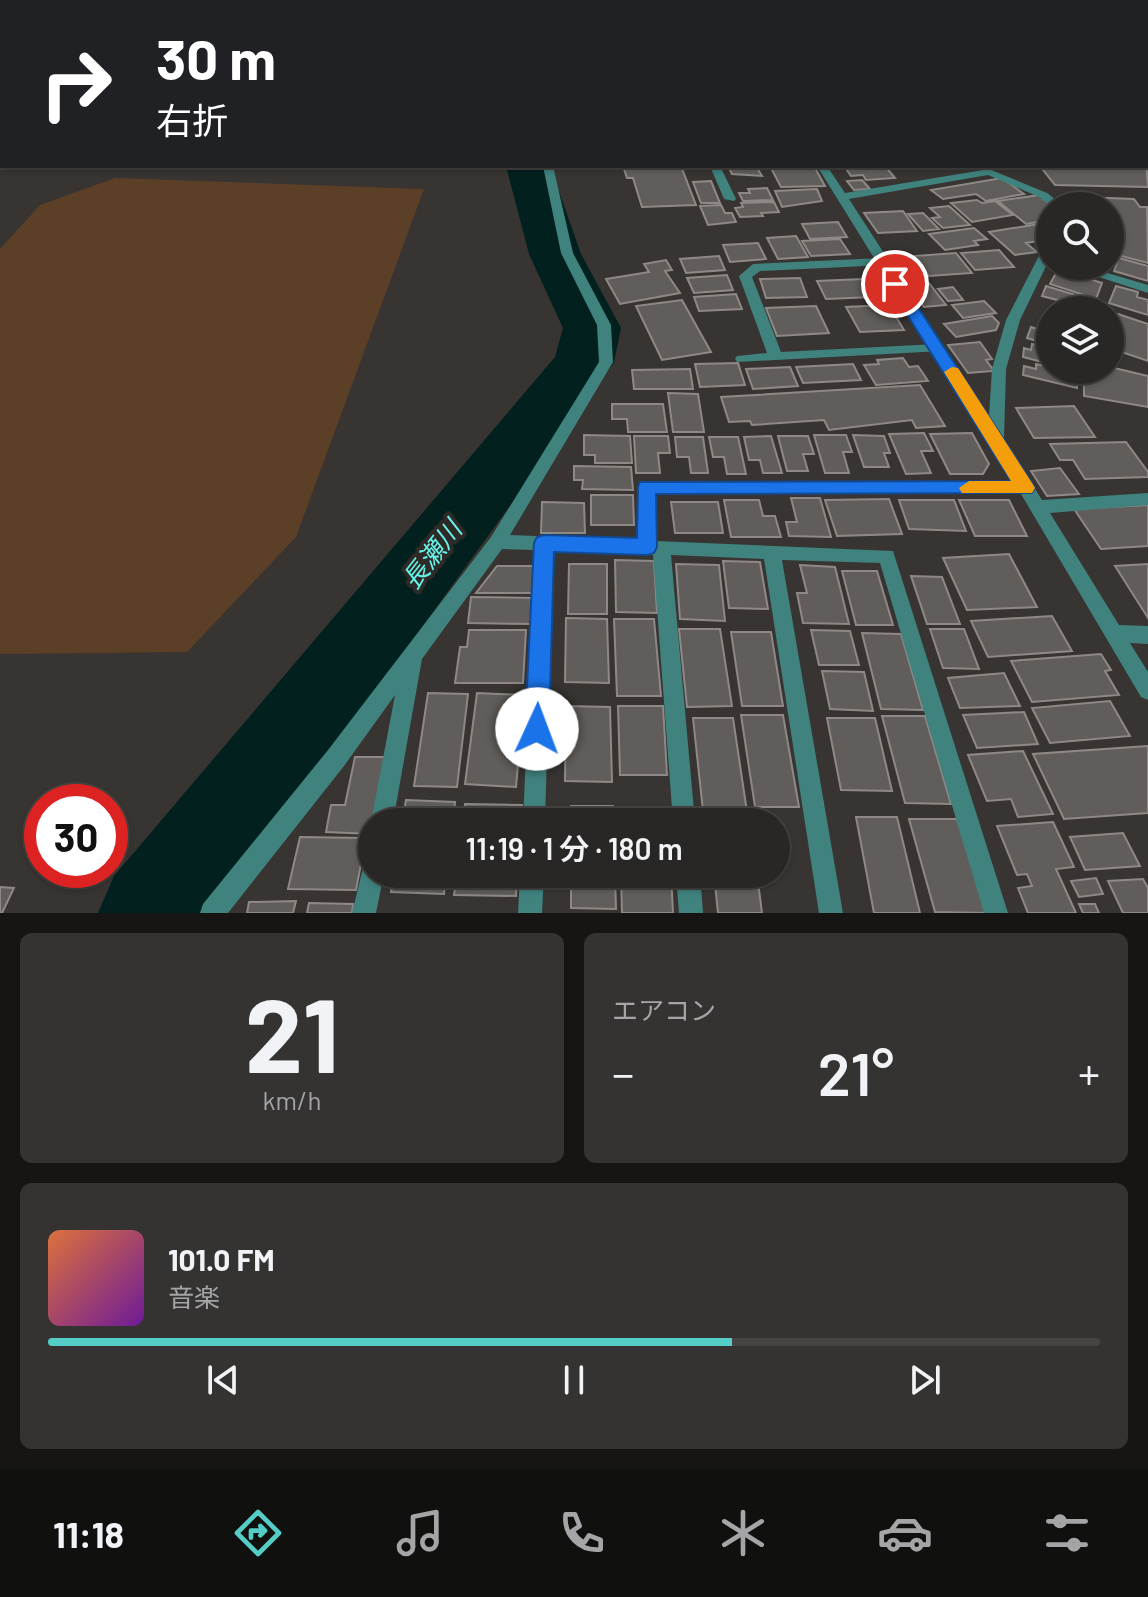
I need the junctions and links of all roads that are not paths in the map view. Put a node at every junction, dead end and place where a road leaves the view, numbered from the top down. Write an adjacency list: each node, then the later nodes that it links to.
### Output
1 (548, 168): 19 (street)
2 (716, 168): 7 (street)
3 (823, 168): 6 (street)
4 (988, 169): 5 (street); 6 (street)
5 (1037, 192)
6 (840, 197): 8 (street)
7 (730, 199)
8 (882, 262): 12 (street); 13 (street)
9 (1036, 277): 15 (street)
10 (1118, 280): 11 (street)
11 (1148, 289)
12 (937, 348): 13 (street); 15 (street)
13 (775, 355): 14 (street)
14 (742, 359)
15 (996, 439): 16 (street)
16 (1025, 488): 18 (street); 21 (street)
17 (1148, 499): 18 (street)
18 (1037, 507): 23 (street)
19 (497, 542): 20 (street); 25 (street)
20 (544, 543): 21 (street); 28 (street)
21 (654, 547): 22 (street); 29 (street)
22 (772, 552): 37 (street); 38 (street)
23 (1113, 633): 24 (street); 26 (street)
24 (1148, 635)
25 (413, 654): 27 (street); 33 (street)
26 (1148, 690)
27 (385, 808)
28 (535, 808)
29 (682, 808)
30 (369, 888): 34 (street)
31 (531, 888): 35 (street)
32 (689, 888): 36 (street)
33 (212, 913)
34 (364, 913)
35 (530, 913)
36 (691, 913)
37 (831, 913)
38 (996, 913)

